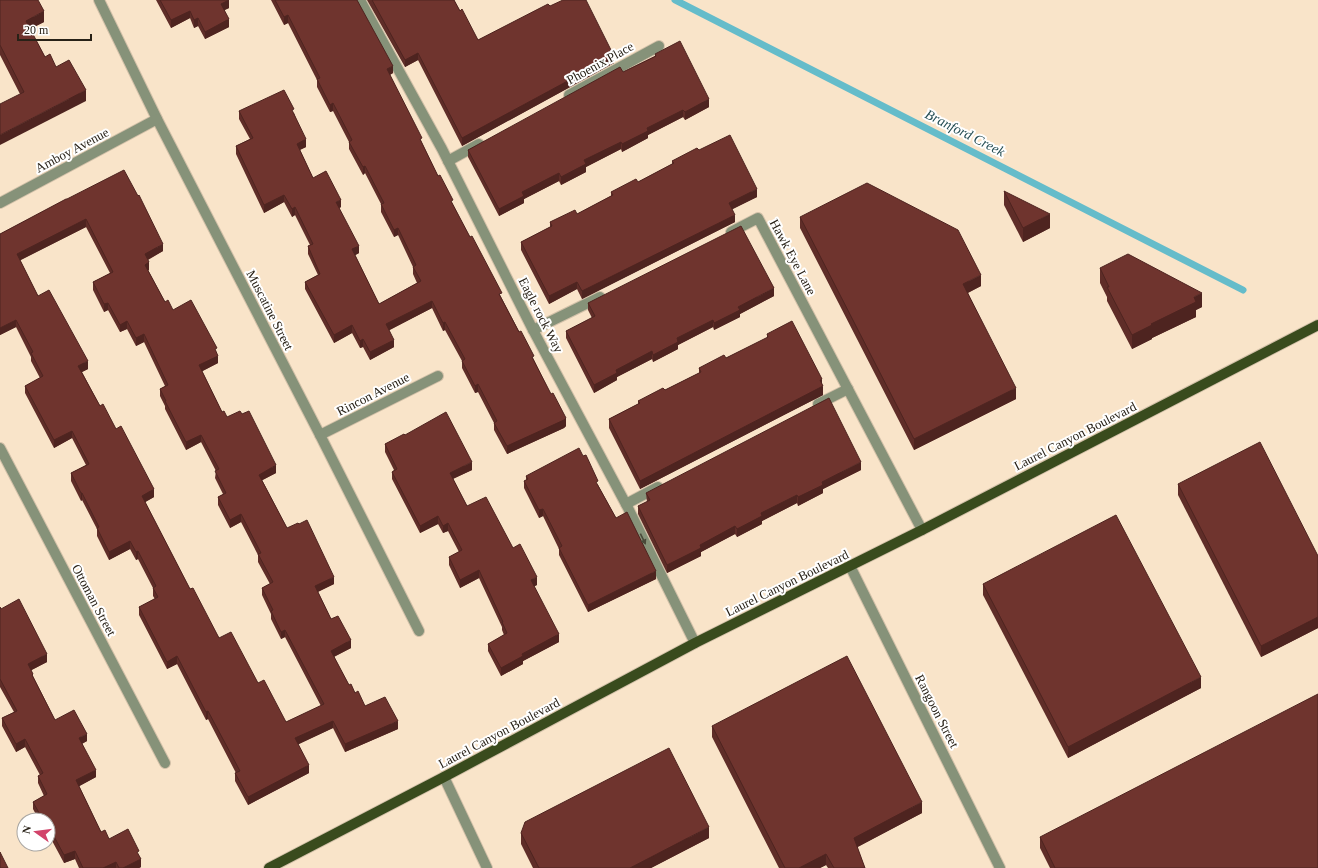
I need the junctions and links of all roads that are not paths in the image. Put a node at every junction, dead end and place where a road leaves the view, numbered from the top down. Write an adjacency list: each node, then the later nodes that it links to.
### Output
1 (99, 0): 5 (street, Muscatine Street)
2 (360, 0): 7 (street, Eagle rock Way)
3 (659, 46): 4 (street, Phoenix Place)
4 (564, 98)
5 (157, 119): 8 (street, Amboy Avenue); 16 (street, Muscatine Street)
6 (489, 139): 7 (street)
7 (448, 161): 12 (street, Eagle rock Way)
8 (0, 203)
9 (723, 236): 14 (street, Hawk Eye Lane)
10 (611, 291): 12 (street)
11 (1318, 325): 20 (main road, Laurel Canyon Boulevard)
12 (533, 330): 19 (street, Eagle rock Way)
13 (438, 376): 16 (street, Rincon Avenue)
14 (848, 389): 15 (street); 20 (street, Hawk Eye Lane)
15 (806, 410)
16 (320, 435): 22 (street, Muscatine Street)
17 (0, 448): 24 (street, Ottoman Street)
18 (667, 483): 19 (street)
19 (626, 504): 23 (street, Eagle rock Way, one-way to 23)
20 (922, 530): 21 (main road, Laurel Canyon Boulevard)
21 (850, 566): 23 (main road, Laurel Canyon Boulevard); 28 (street, Rangoon Street)
22 (419, 632)
23 (695, 643): 25 (main road, Laurel Canyon Boulevard)
24 (165, 763)
25 (444, 777): 26 (main road, Laurel Canyon Boulevard); 27 (street)
26 (269, 868)
27 (487, 868)
28 (1000, 868)

